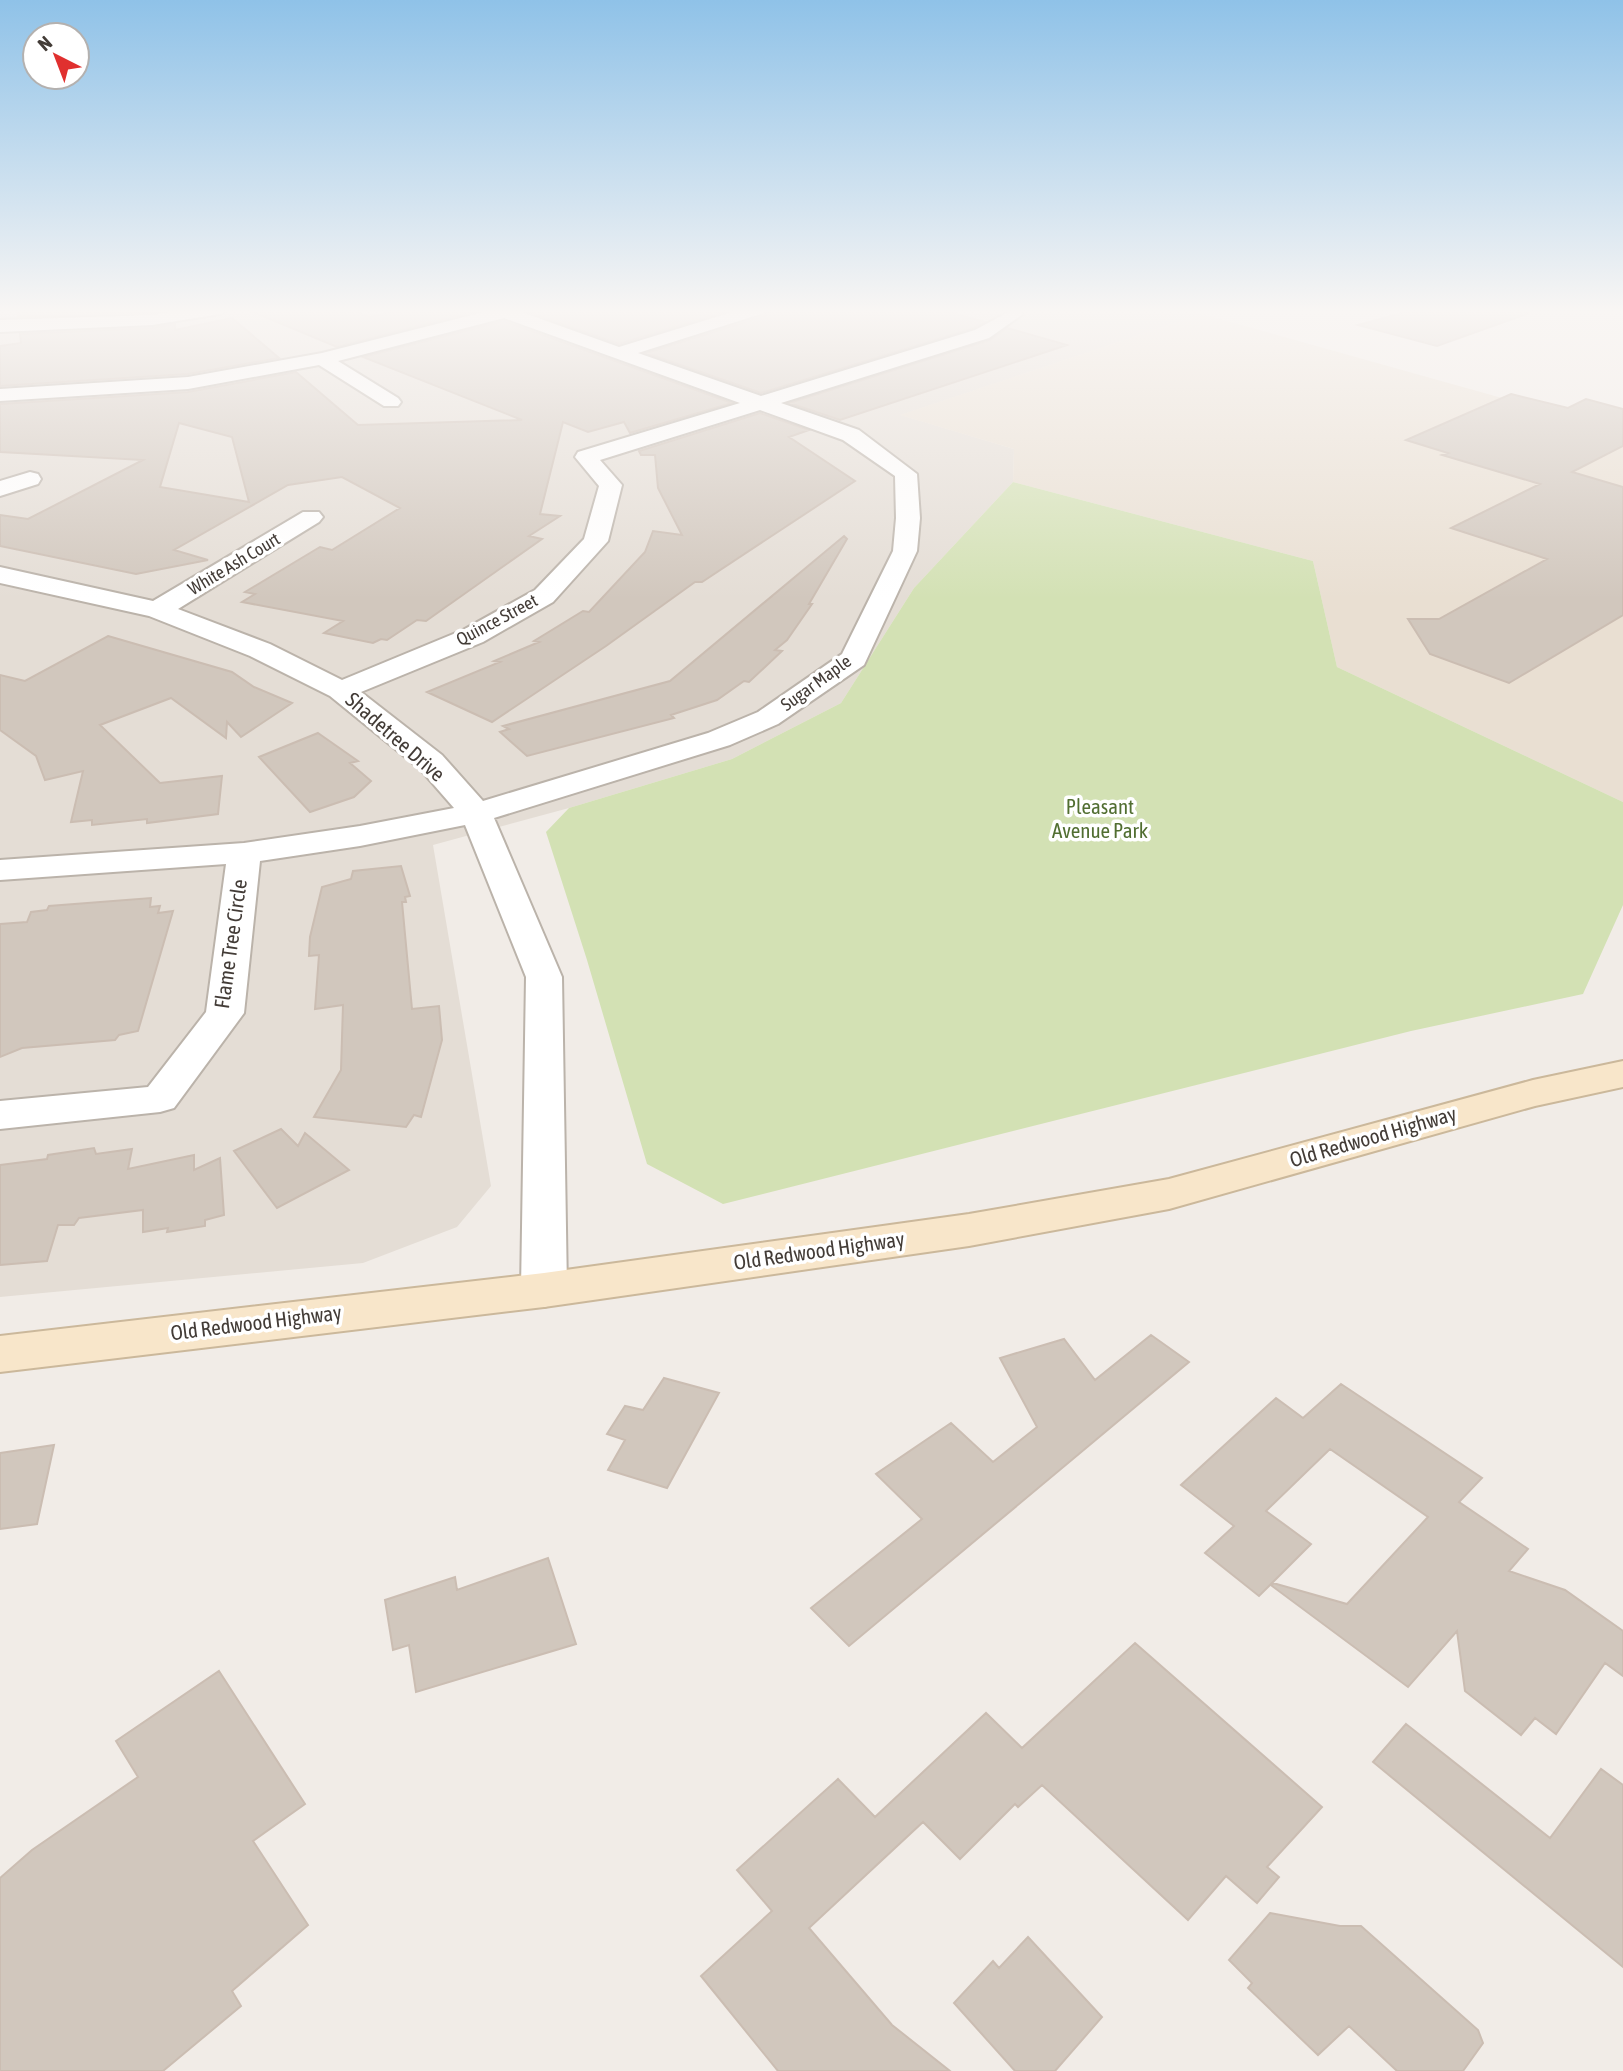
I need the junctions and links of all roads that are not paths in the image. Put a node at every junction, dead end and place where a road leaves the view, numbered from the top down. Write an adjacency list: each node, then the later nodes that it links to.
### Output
1 (753, 406): 8 (street, Quince Street)
2 (769, 406): 9 (street, Sugar Maple)
3 (30, 479): 4 (street)
4 (0, 489)
5 (311, 517): 7 (street, White Ash Court)
6 (0, 575): 7 (street, Shadetree Drive)
7 (157, 610): 8 (street, Shadetree Drive)
8 (340, 690): 9 (street, Shadetree Drive)
9 (475, 813): 10 (street, Sugar Maple); 14 (street, Shadetree Drive)
10 (244, 853): 11 (street, Flame Tree Circle); 13 (street, Flame Tree Circle)
11 (0, 870)
12 (1623, 1074): 14 (main road, Old Redwood Highway)
13 (0, 1115)
14 (544, 1290): 15 (main road, Old Redwood Highway)
15 (0, 1354)

